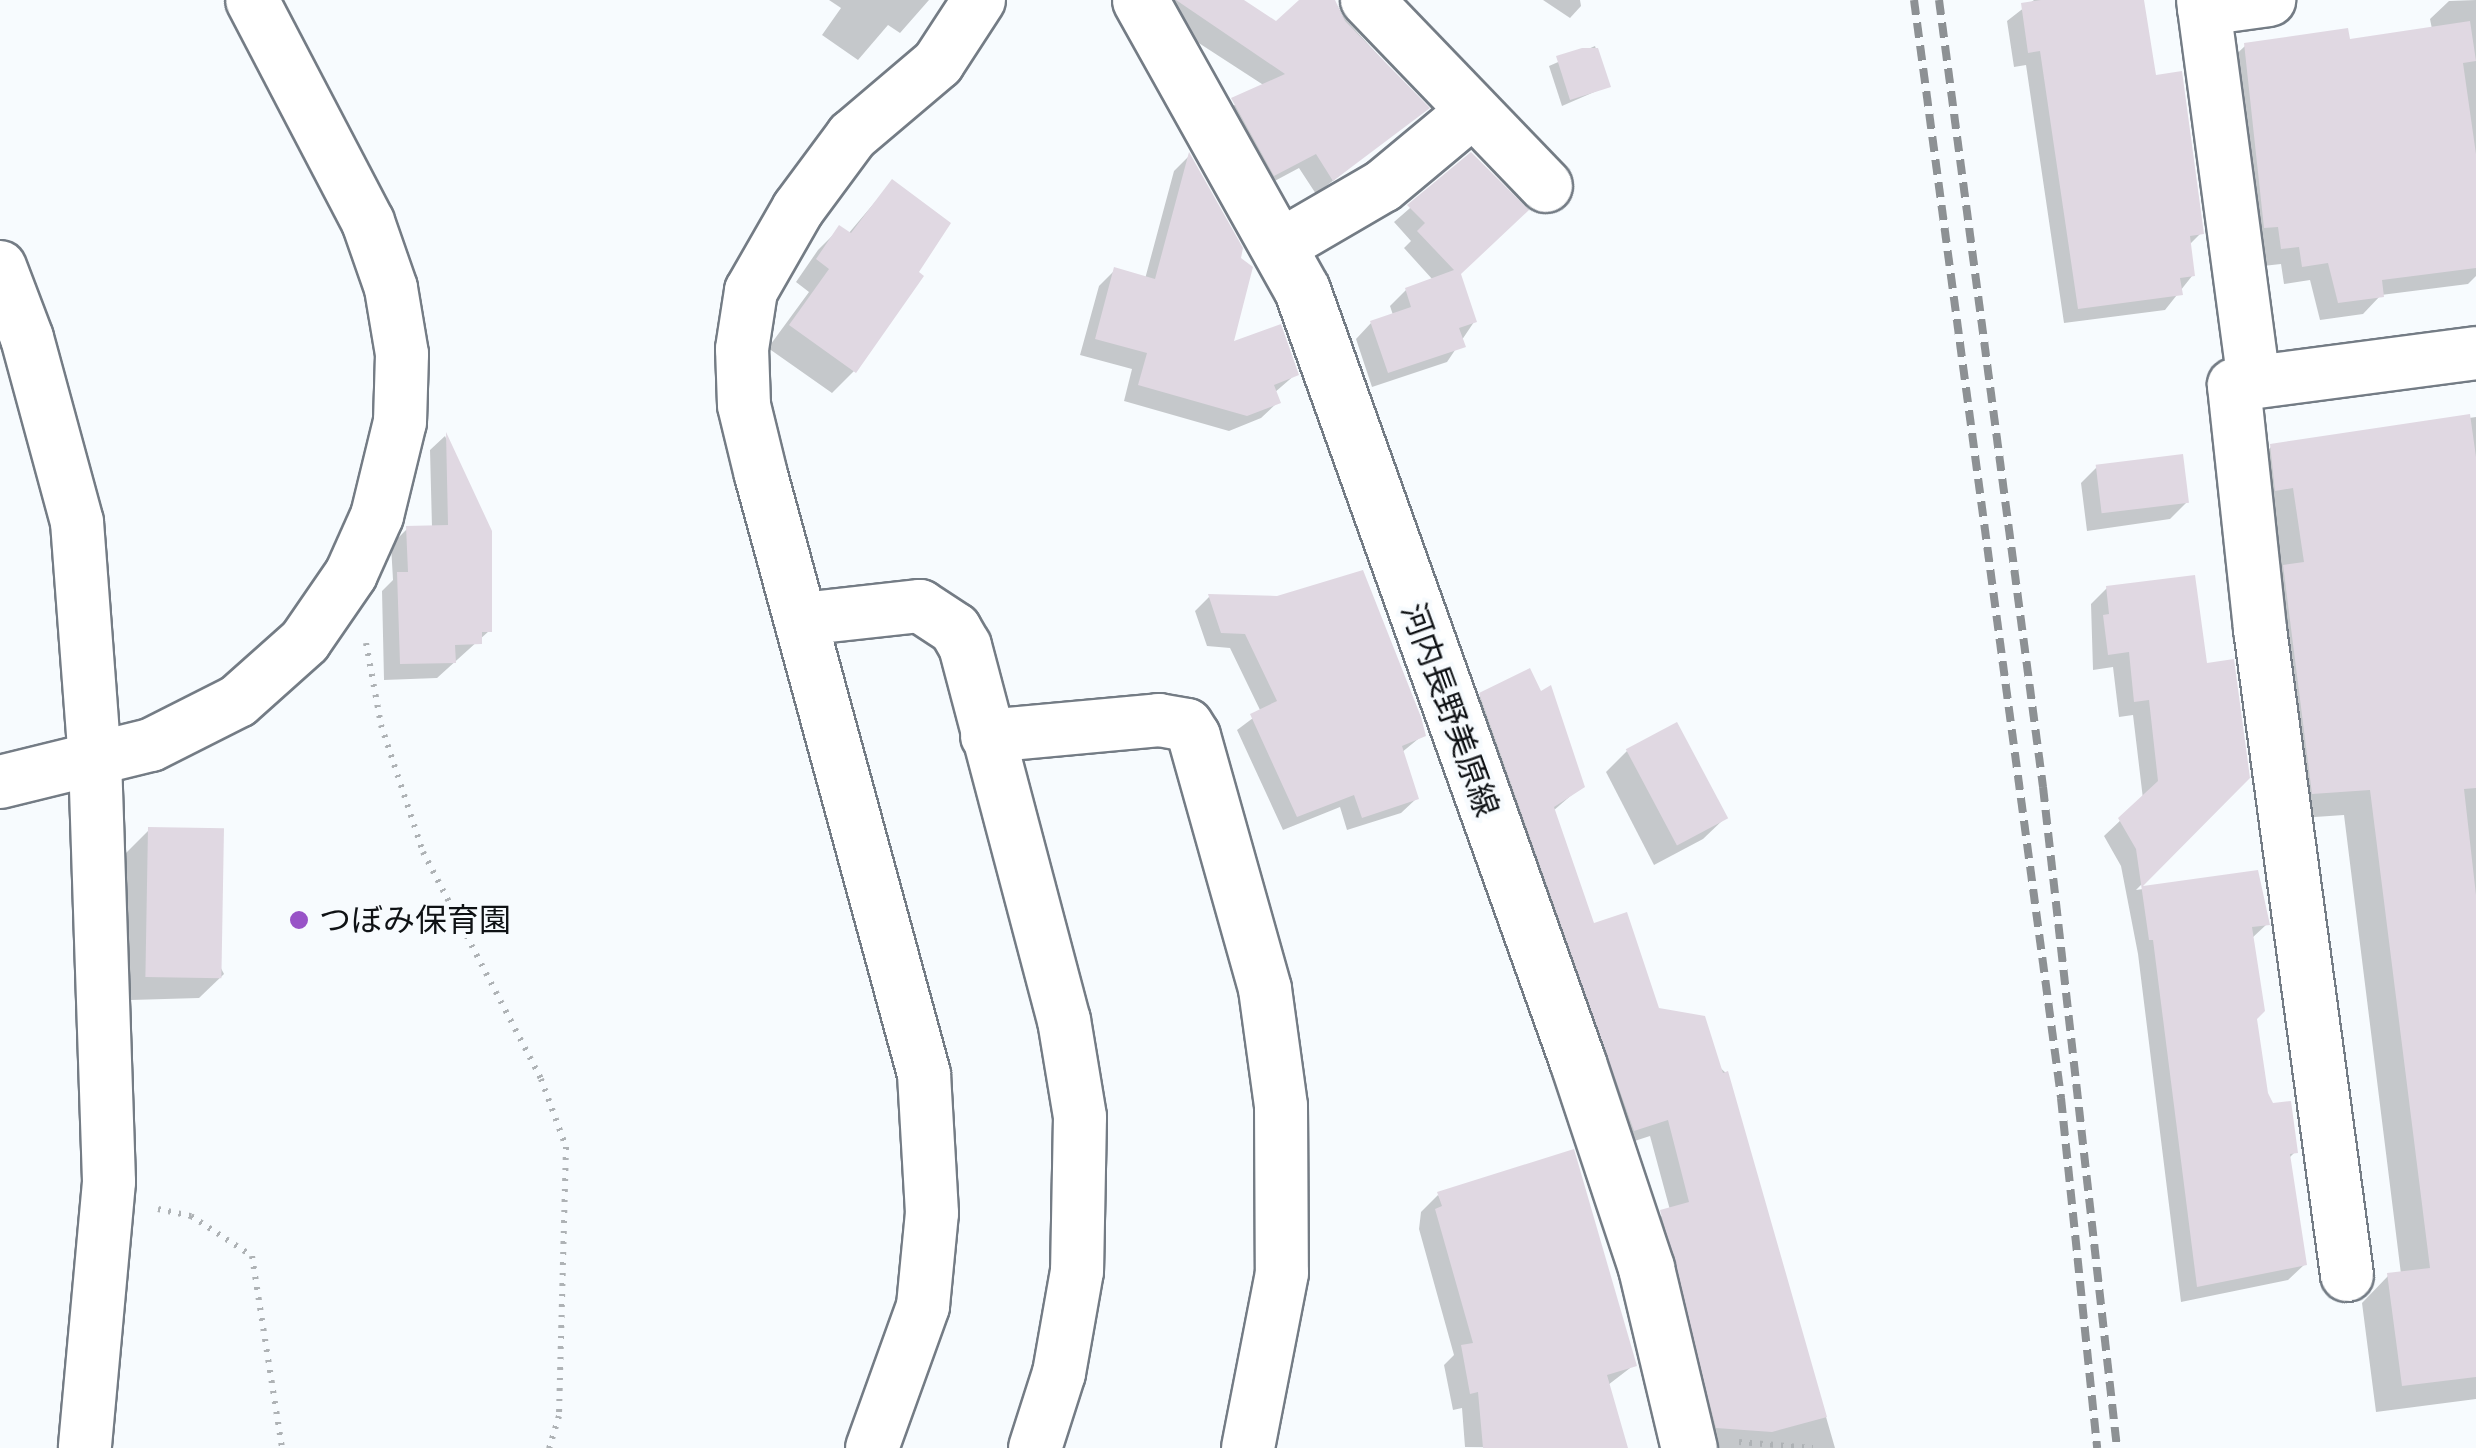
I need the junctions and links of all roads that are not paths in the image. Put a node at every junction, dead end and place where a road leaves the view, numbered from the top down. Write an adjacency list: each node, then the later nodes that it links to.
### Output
1 (252, 0): 15 (street)
2 (978, 0): 13 (street)
3 (1140, 0): 9 (main road, 河内長野美原線)
4 (1368, 0): 7 (street)
5 (2269, 0): 6 (street)
6 (2204, 4): 12 (street)
7 (1473, 111): 8 (street); 9 (street)
8 (1546, 186)
9 (1278, 247): 18 (main road, 河内長野美原線)
10 (0, 268): 15 (street)
11 (2476, 353): 12 (street)
12 (2254, 381): 17 (street)
13 (802, 620): 14 (street); 20 (street)
14 (987, 736): 21 (street); 22 (street)
15 (84, 762): 16 (street); 19 (street)
16 (0, 782)
17 (2347, 1275)
18 (1688, 1445)
19 (84, 1448)
20 (872, 1448)
21 (1034, 1448)
22 (1248, 1448)

